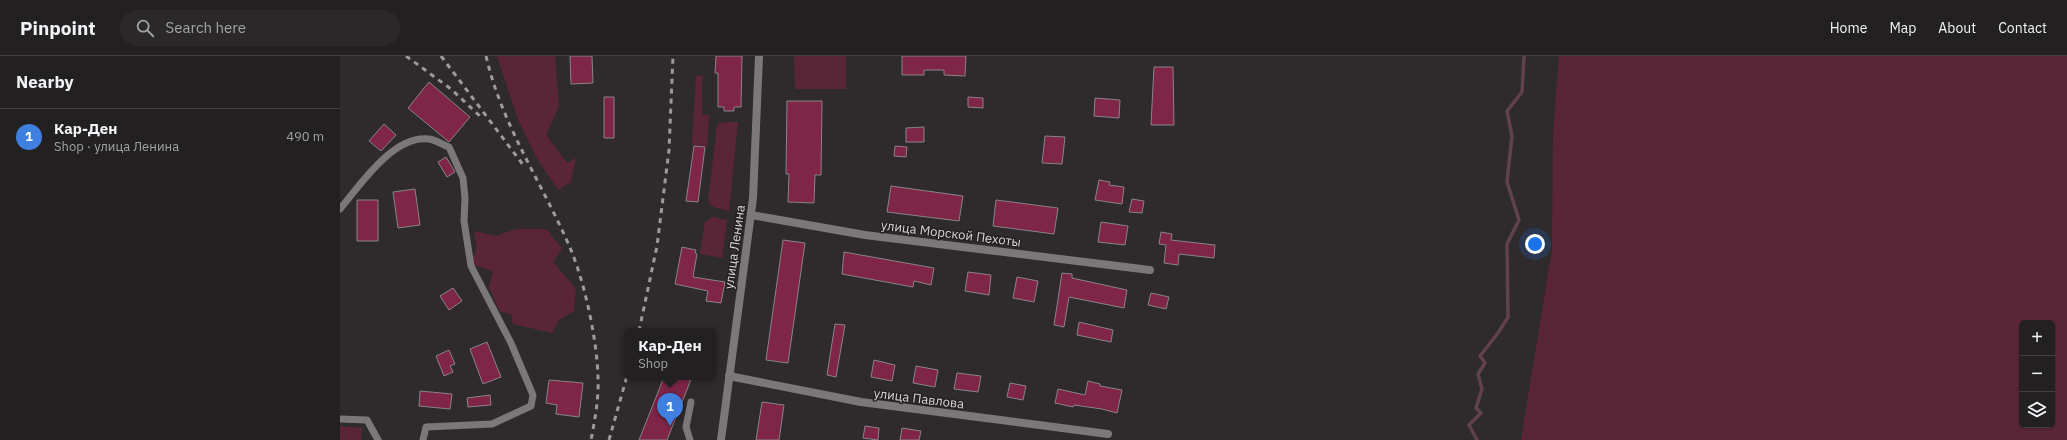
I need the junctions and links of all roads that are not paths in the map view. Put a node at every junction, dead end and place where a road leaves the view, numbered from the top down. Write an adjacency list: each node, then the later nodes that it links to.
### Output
1 (759, 56): 3 (street, улица Ленина)
2 (340, 209): 10 (lane)
3 (750, 215): 4 (street, улица Морской Пехоты); 5 (street, улица Ленина)
4 (1150, 270)
5 (729, 376): 8 (street, улица Павлова); 12 (street, улица Ленина)
6 (691, 402): 11 (lane)
7 (340, 419): 9 (lane)
8 (1108, 434)
9 (378, 440)
10 (423, 440)
11 (690, 440)
12 (720, 440)

